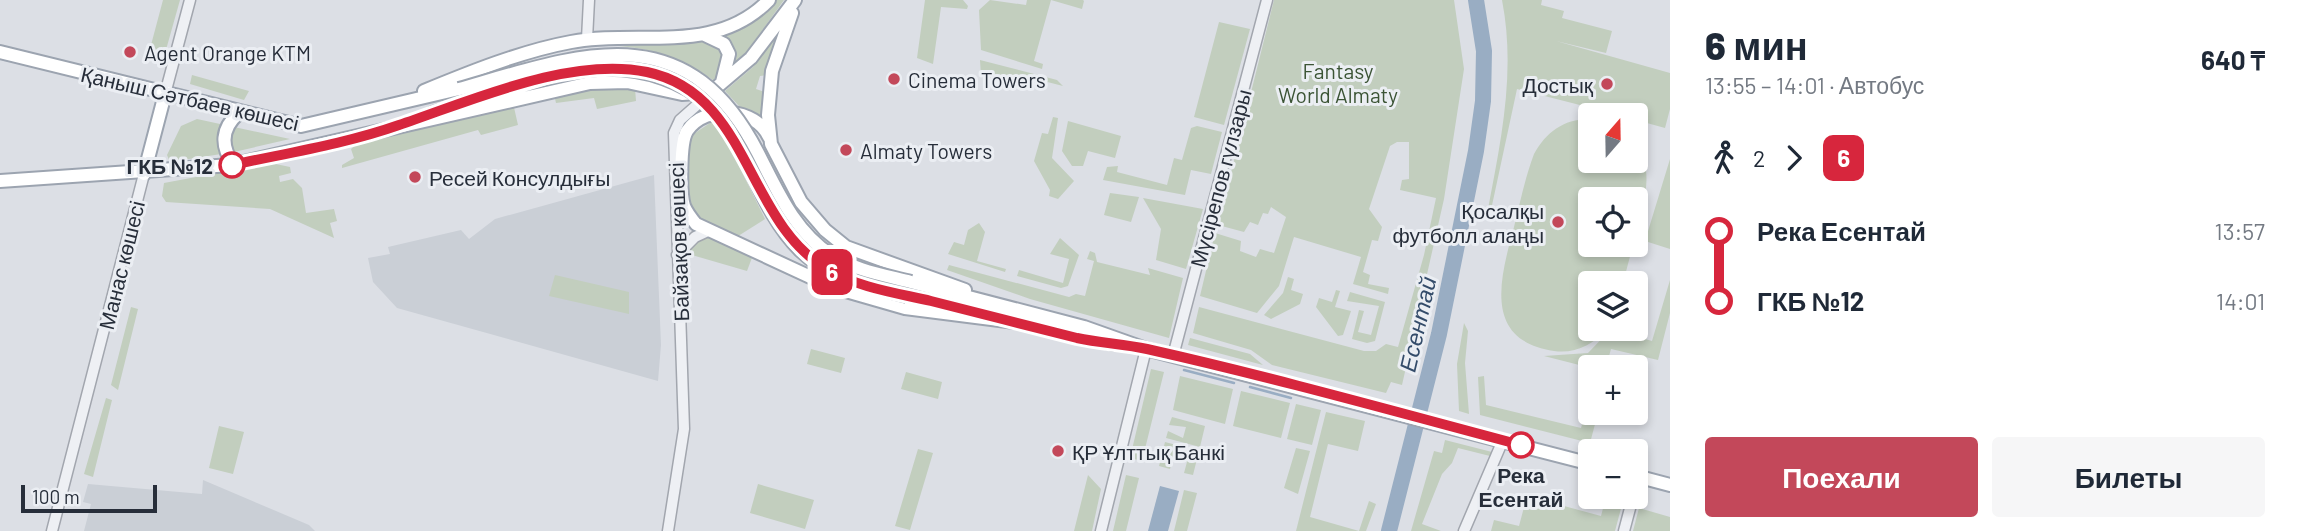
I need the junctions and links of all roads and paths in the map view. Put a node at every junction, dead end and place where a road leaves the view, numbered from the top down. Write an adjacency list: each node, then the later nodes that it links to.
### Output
1 (190, 0): 10 (street, Манас көшесі)
2 (589, 0): 7 (street)
3 (768, 0): 6 (main road)
4 (796, 0): 9 (main road, Байзақов көшесі); 15 (main road)
5 (1267, 0): 23 (street, Мүсірепов гүлзары)
6 (705, 35): 7 (main road); 9 (main road)
7 (587, 39): 12 (main road)
8 (0, 52): 10 (main road, Қаныш Сәтбаев көшесі)
9 (716, 89): 14 (main road); 20 (street, Байзақов көшесі)
10 (165, 94): 13 (main road, Қаныш Сәтбаев көшесі); 17 (main road, Манас көшесі)
11 (461, 95): 12 (main road, Қаныш Сәтбаев көшесі); 14 (main road, Қаныш Сәтбаев көшесі); 21 (main road, Қаныш Сәтбаев көшесі, bridge); 21 (main road, Қаныш Сәтбаев көшесі, bridge)
12 (393, 105): 13 (main road, Қаныш Сәтбаев көшесі)
13 (239, 113): 16 (main road)
14 (396, 126): 16 (main road)
15 (769, 136): 19 (main road); 21 (main road)
16 (234, 165): 17 (main road)
17 (144, 174): 18 (main road); 29 (street, Манас көшесі)
18 (0, 181)
19 (708, 231): 20 (street); 21 (main road)
20 (677, 254): 30 (street, Байзақов көшесі)
21 (1016, 316): 22 (main road, Қаныш Сәтбаев көшесі)
22 (1146, 349): 23 (main road, Қаныш Сәтбаев көшесі); 31 (street)
23 (1173, 356): 24 (main road, Қаныш Сәтбаев көшесі)
24 (1503, 440): 25 (main road, Қаныш Сәтбаев көшесі); 32 (street)
25 (1578, 460)
26 (1648, 480): 27 (main road)
27 (1670, 485)
28 (1630, 509): 33 (street)
29 (52, 531)
30 (668, 531)
31 (1101, 531)
32 (1464, 531)
33 (1624, 531)

